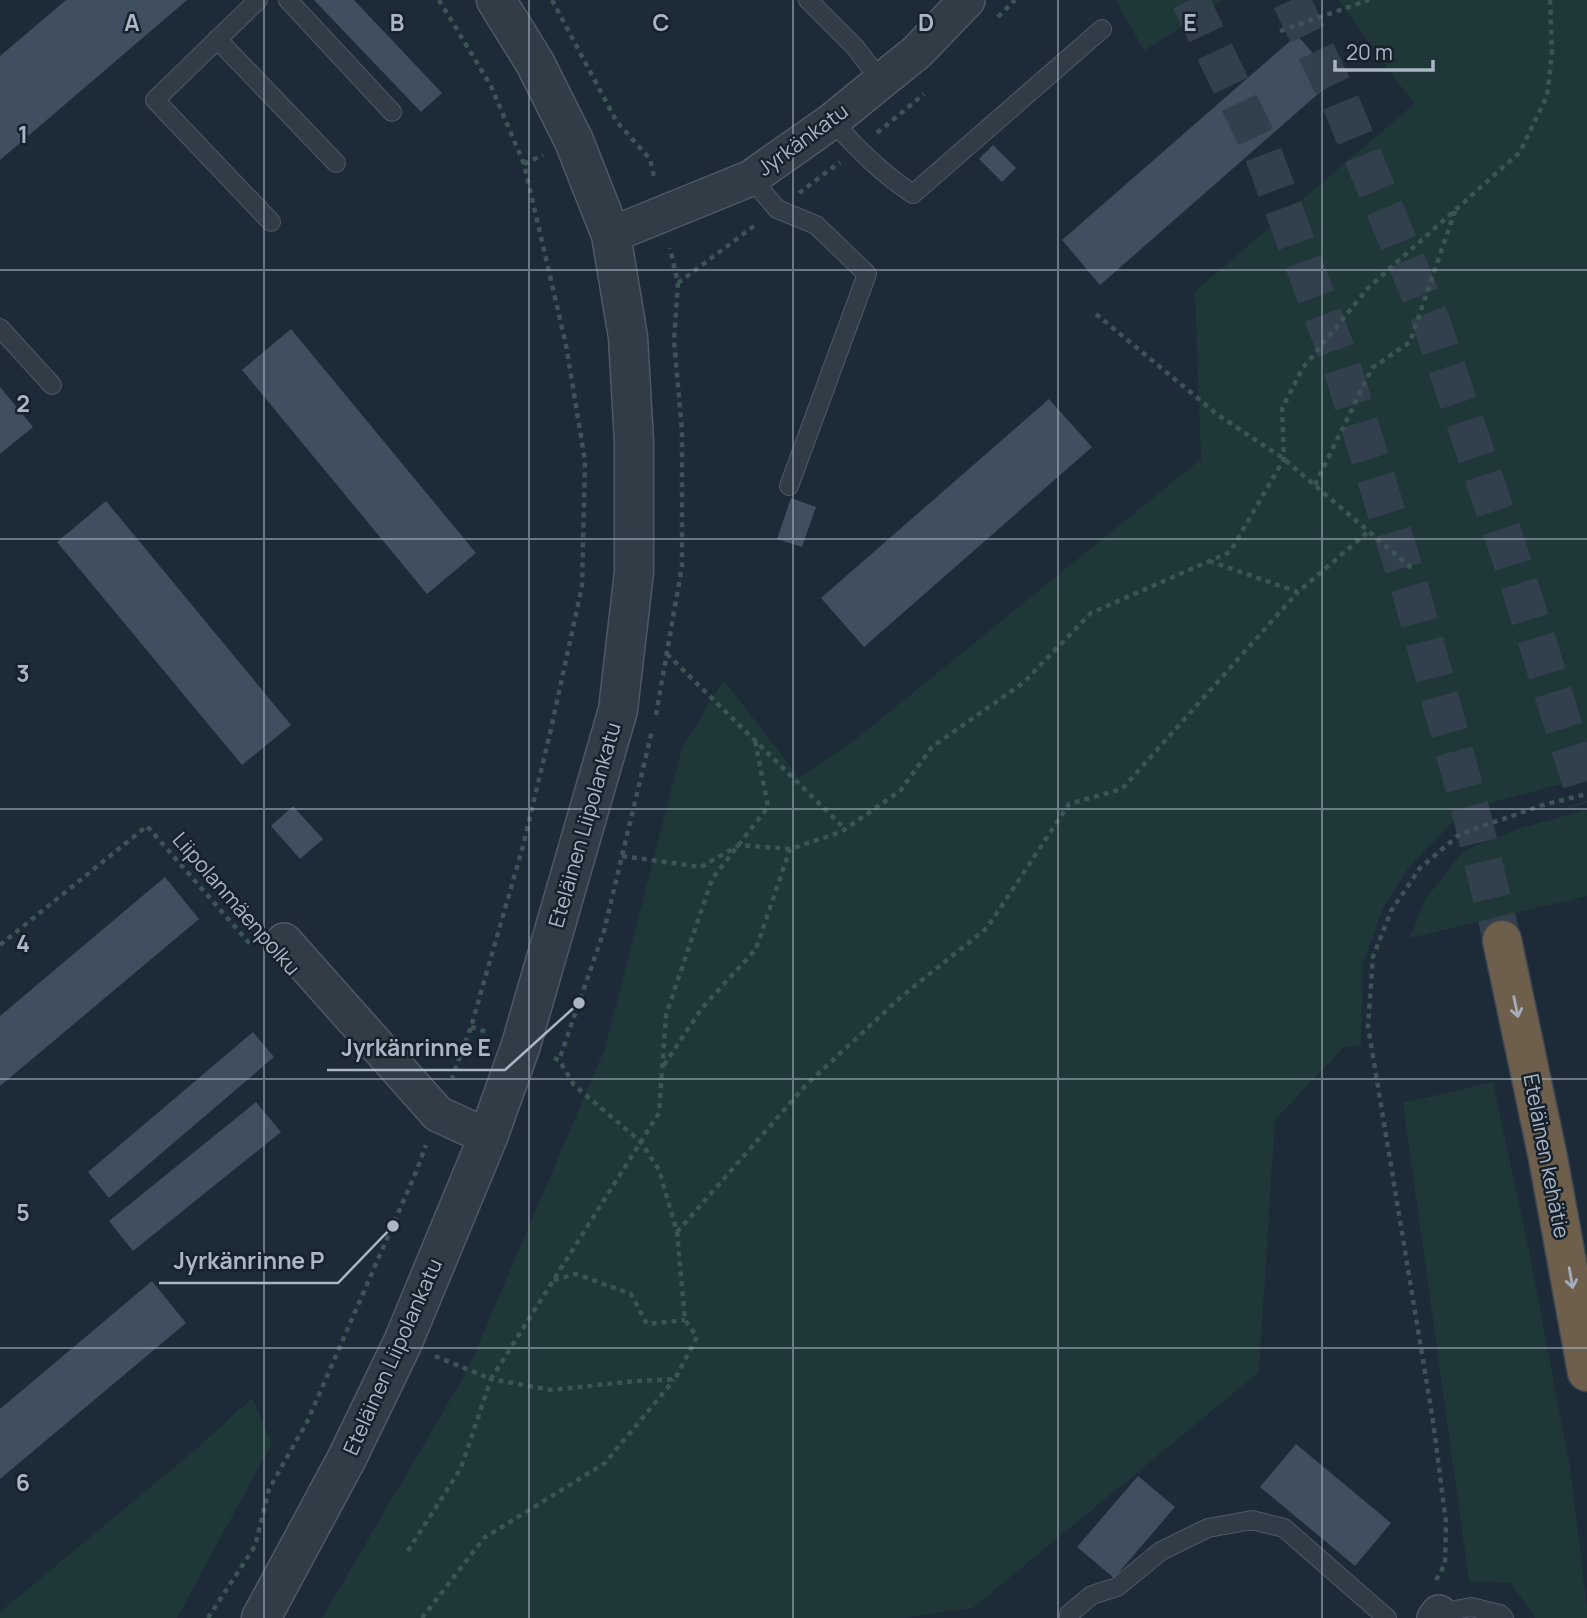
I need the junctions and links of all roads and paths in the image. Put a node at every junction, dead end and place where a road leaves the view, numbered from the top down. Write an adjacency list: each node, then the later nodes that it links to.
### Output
1 (258, 0): 11 (lane)
2 (288, 0): 13 (lane)
3 (439, 0): 42 (path)
4 (496, 0): 19 (street, Eteläinen Liipolankatu)
5 (808, 0): 12 (lane)
6 (967, 0): 12 (street, Jyrkänkatu)
7 (1369, 0): 10 (path)
8 (1550, 0): 17 (path)
9 (1102, 29): 14 (lane)
10 (1280, 31)
11 (217, 39): 15 (lane); 18 (lane)
12 (881, 81): 14 (street, Jyrkänkatu)
13 (392, 112)
14 (832, 121): 16 (street, Jyrkänkatu)
15 (336, 163)
16 (751, 178): 19 (street, Jyrkänkatu); 25 (lane)
17 (1455, 210): 23 (path); 24 (path)
18 (271, 222)
19 (611, 236): 43 (street, Eteläinen Liipolankatu)
20 (1096, 314): 23 (path)
21 (0, 328): 22 (lane)
22 (52, 385)
23 (1284, 459): 24 (path); 27 (path)
24 (1315, 485): 26 (path)
25 (789, 486)
26 (1369, 531): 28 (path); 29 (path)
27 (1209, 561): 29 (path); 33 (path)
28 (1415, 571)
29 (1298, 592): 45 (path)
30 (667, 654): 31 (path)
31 (755, 740): 33 (path); 34 (path)
32 (1587, 793): 53 (path)
33 (845, 829): 35 (path)
34 (740, 845): 35 (path); 36 (path); 41 (path)
35 (790, 849): 41 (path)
36 (622, 856)
37 (1502, 940): 49 (highway, Eteläinen kehätie, one-way to 49)
38 (0, 945): 39 (path, Liipolanmäenpolku)
39 (269, 945): 42 (street)
40 (559, 1060): 44 (path)
41 (663, 1066): 44 (path)
42 (427, 1132): 43 (street); 54 (path)
43 (488, 1137): 48 (street, Eteläinen Liipolankatu)
44 (641, 1142): 45 (path); 46 (path)
45 (677, 1232): 47 (path)
46 (553, 1280): 47 (path); 50 (path)
47 (685, 1320): 51 (path)
48 (403, 1342): 50 (path); 55 (street, Eteläinen Liipolankatu)
49 (1587, 1372)
50 (491, 1379): 51 (path); 52 (path)
51 (675, 1379): 56 (path)
52 (408, 1551)
53 (1435, 1606): 59 (lane)
54 (208, 1618)
55 (261, 1618)
56 (422, 1618)
57 (1069, 1618): 58 (lane)
58 (1387, 1618)
59 (1504, 1618)

